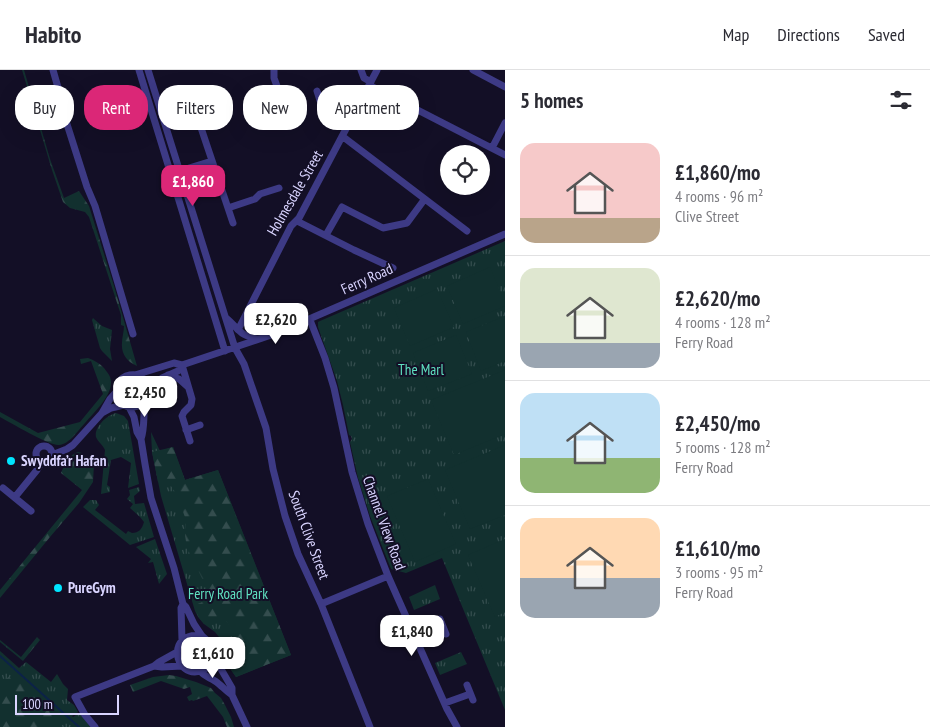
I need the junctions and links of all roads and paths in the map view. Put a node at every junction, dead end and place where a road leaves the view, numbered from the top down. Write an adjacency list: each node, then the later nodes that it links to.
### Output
1 (53, 70): 32 (street)
2 (139, 70): 19 (street)
3 (148, 70): 18 (street, South Clive Street)
4 (274, 70): 9 (street)
5 (361, 70): 8 (street)
6 (377, 70): 8 (street, Holmesdale Street)
7 (473, 70): 10 (street)
8 (370, 84): 15 (street)
9 (277, 85)
10 (505, 87)
11 (505, 124): 15 (street)
12 (202, 130): 17 (street)
13 (345, 130): 14 (street, Holmesdale Street)
14 (342, 136): 21 (street); 23 (street, Holmesdale Street)
15 (492, 148): 16 (street)
16 (505, 155)
17 (212, 161): 18 (street); 22 (street)
18 (179, 172): 19 (street); 29 (street, South Clive Street)
19 (171, 174): 35 (street)
20 (278, 188): 22 (street)
21 (424, 200): 25 (street); 27 (street)
22 (228, 208): 24 (street)
23 (297, 221): 27 (street); 31 (street, Holmesdale Street)
24 (232, 223)
25 (466, 230)
26 (505, 234): 30 (street, Ferry Road)
27 (326, 236): 28 (street)
28 (393, 268)
29 (225, 318): 31 (street); 34 (street, South Clive Street)
30 (310, 320): 33 (street, Ferry Road); 54 (street, Channel View Road)
31 (238, 330): 33 (street)
32 (133, 334)
33 (259, 340): 34 (street, Ferry Road)
34 (235, 348): 35 (street, Ferry Road); 56 (street, South Clive Street)
35 (225, 351): 36 (street, Ferry Road)
36 (182, 365): 37 (street, Ferry Road); 38 (street, Ferry Road); 39 (street)
37 (135, 375): 40 (street); 41 (street, Ferry Road)
38 (168, 375): 39 (street); 40 (street, Ferry Road)
39 (189, 387): 46 (street)
40 (149, 390): 42 (street)
41 (117, 391): 43 (street); 44 (street)
42 (145, 403): 43 (street); 47 (street)
43 (126, 406): 44 (street); 47 (street)
44 (102, 413): 49 (street)
45 (200, 425): 46 (street)
46 (186, 430): 48 (street)
47 (141, 439): 55 (street)
48 (190, 441)
49 (52, 454): 50 (street); 50 (street)
50 (42, 462): 52 (street)
51 (3, 488): 52 (street)
52 (14, 498): 53 (street)
53 (31, 511)
54 (388, 576): 56 (street); 59 (street, Channel View Road)
55 (183, 604): 58 (street); 60 (street)
56 (321, 604): 71 (street, South Clive Street)
57 (440, 619): 59 (street)
58 (202, 636): 60 (street); 62 (street)
59 (416, 638): 68 (street, Channel View Road)
60 (182, 640): 61 (street)
61 (177, 652): 63 (street); 64 (street)
62 (214, 657): 65 (street); 67 (street)
63 (154, 666): 64 (street); 69 (street)
64 (182, 666): 65 (street)
65 (200, 671): 67 (street)
66 (467, 686): 68 (street)
67 (232, 695): 70 (street)
68 (445, 703): 72 (street, Channel View Road)
69 (95, 727)
70 (247, 727)
71 (370, 727)
72 (457, 727)

